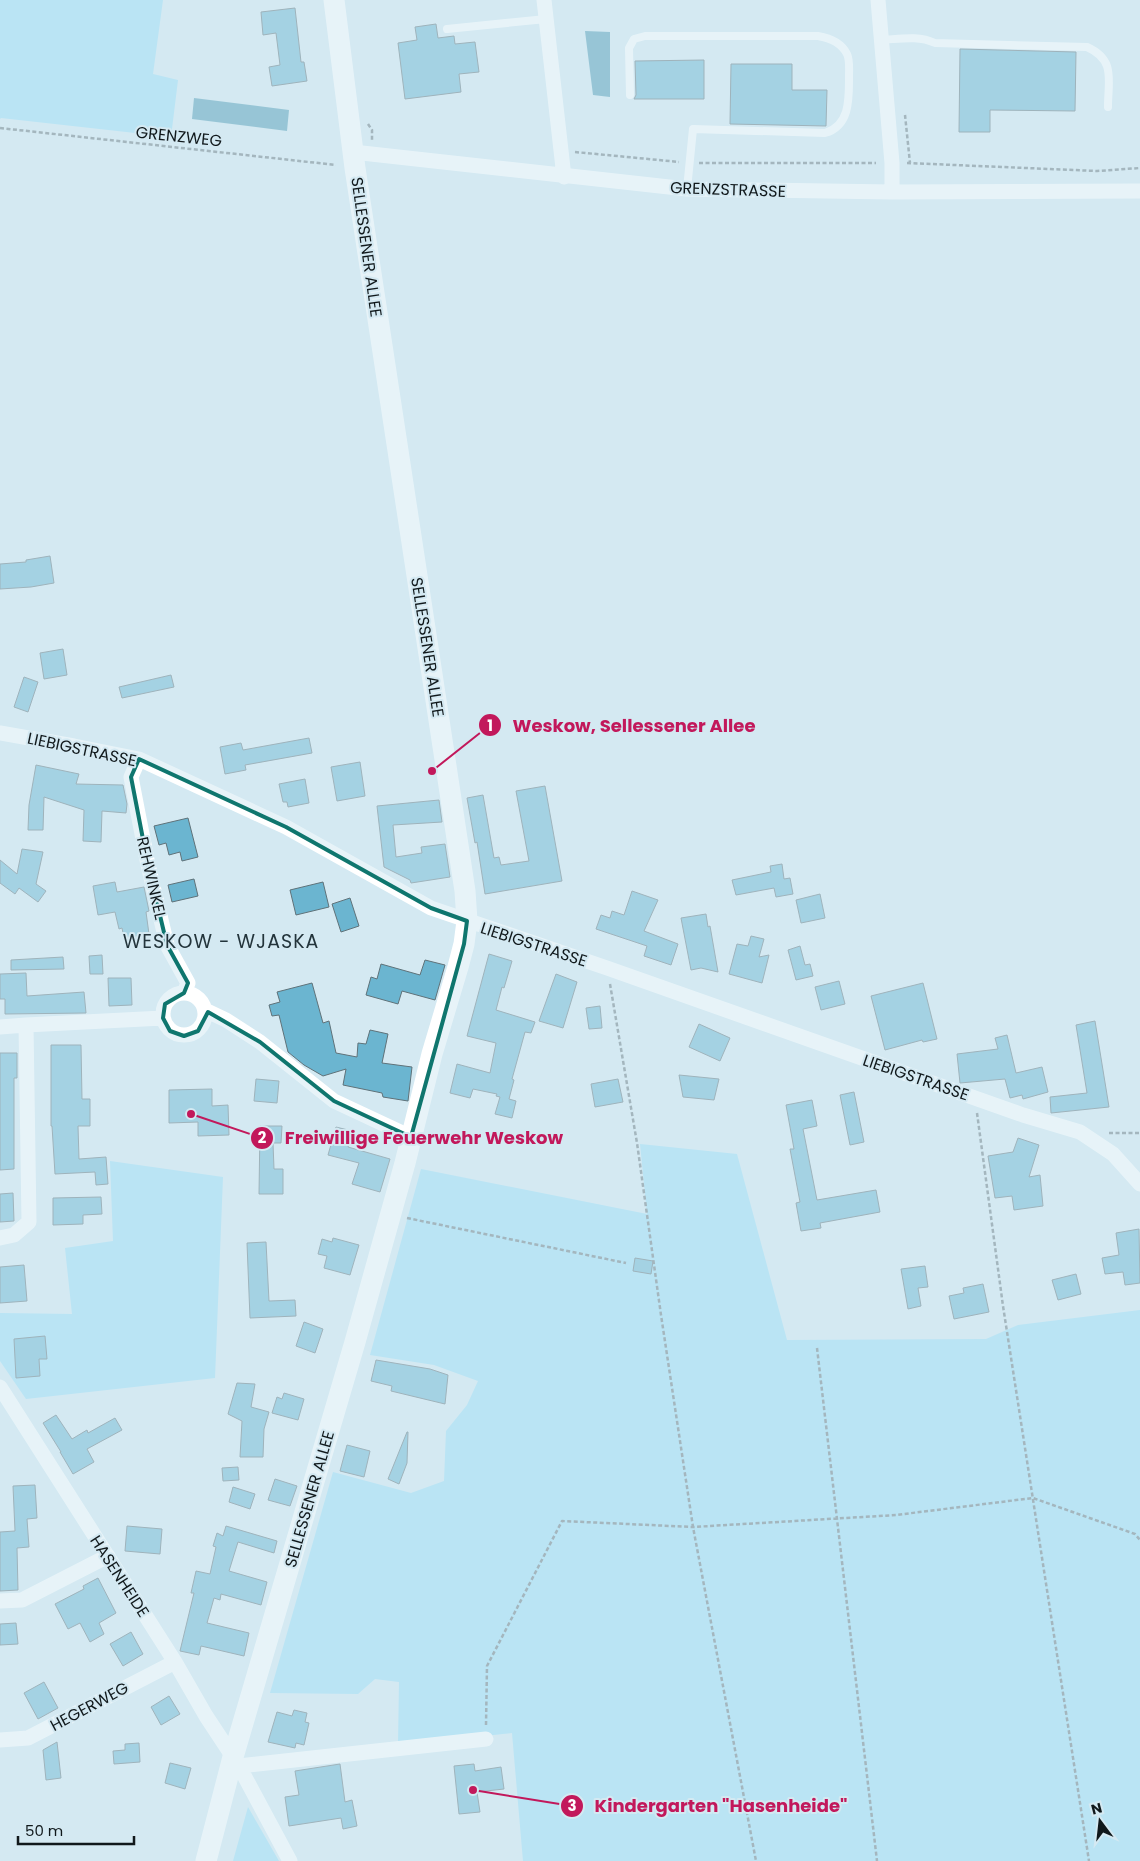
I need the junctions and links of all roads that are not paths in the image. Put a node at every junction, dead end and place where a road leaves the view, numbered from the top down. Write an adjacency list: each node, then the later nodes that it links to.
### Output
1 (334, 0): 9 (main road, SELLESSENER ALLEE)
2 (544, 0): 4 (street)
3 (878, 0): 6 (street)
4 (546, 19): 5 (lane); 10 (street)
5 (447, 29)
6 (882, 40): 8 (lane); 13 (street)
7 (630, 95): 11 (lane)
8 (1108, 107)
9 (354, 160): 10 (street, GRENZSTRASSE); 16 (main road, SELLESSENER ALLEE)
10 (564, 177): 11 (street, GRENZSTRASSE)
11 (687, 190): 13 (street, GRENZSTRASSE)
12 (1140, 191): 13 (street, GRENZSTRASSE)
13 (892, 192)
14 (0, 733): 15 (street, LIEBIGSTRASSE)
15 (139, 759): 16 (street, LIEBIGSTRASSE); 17 (street, REHWINKEL)
16 (467, 922): 22 (main road, SELLESSENER ALLEE); 23 (street, LIEBIGSTRASSE)
17 (184, 992): 18 (street); 19 (street)
18 (205, 1010): 19 (street); 22 (street)
19 (163, 1018): 20 (street)
20 (26, 1025): 21 (street); 24 (street)
21 (0, 1027)
22 (411, 1137): 31 (main road, SELLESSENER ALLEE)
23 (1140, 1184)
24 (0, 1238)
25 (0, 1387): 26 (street, HASENHEIDE)
26 (108, 1556): 27 (street); 28 (street, HASENHEIDE)
27 (0, 1601)
28 (175, 1662): 30 (street, HEGERWEG); 31 (street, HASENHEIDE)
29 (486, 1739): 31 (street)
30 (0, 1740)
31 (236, 1762): 32 (main road, SELLESSENER ALLEE); 33 (street, HASENHEIDE)
32 (206, 1861)
33 (290, 1861)

